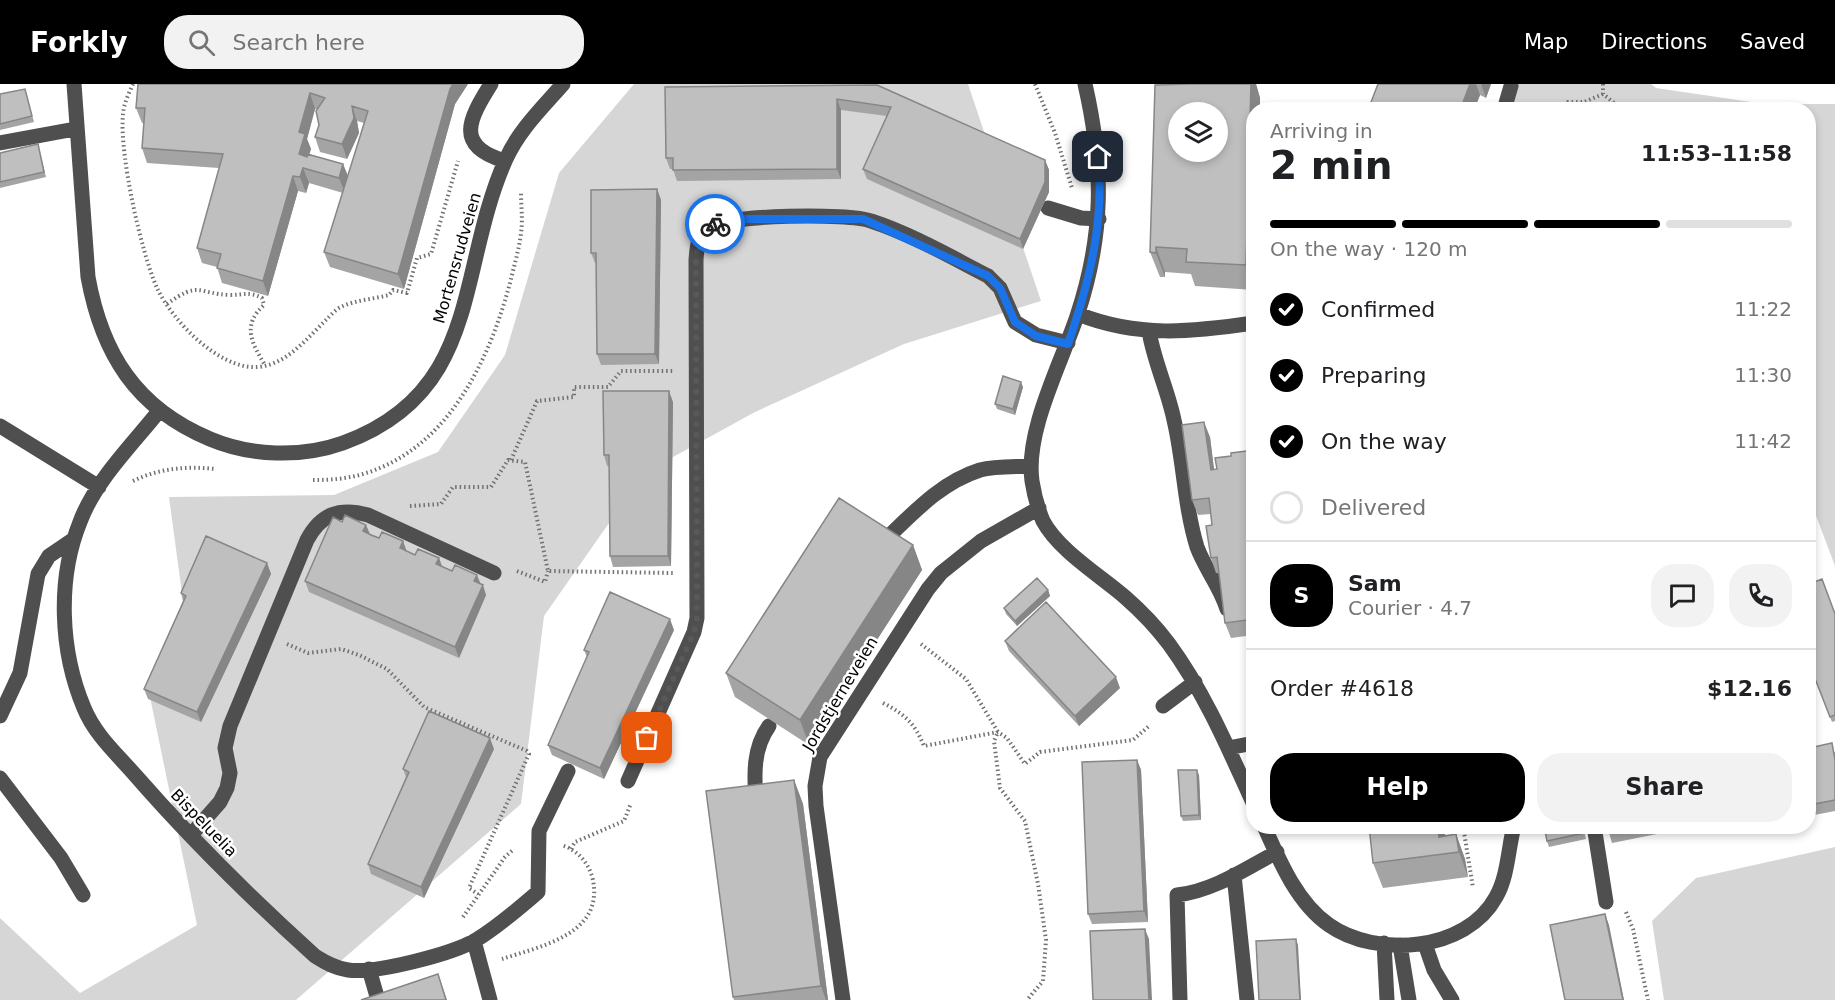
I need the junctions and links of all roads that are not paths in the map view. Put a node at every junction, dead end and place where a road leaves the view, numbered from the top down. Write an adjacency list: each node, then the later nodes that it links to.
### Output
1 (74, 84): 7 (street, Mortensrudveien)
2 (491, 84): 9 (street)
3 (563, 84): 9 (street, Mortensrudveien)
4 (1085, 84): 11 (street)
5 (1511, 86): 6 (street)
6 (1506, 102)
7 (75, 129): 8 (street); 16 (street, Mortensrudveien)
8 (0, 143)
9 (505, 161): 16 (street, Mortensrudveien)
10 (1048, 208): 11 (street)
11 (1099, 219): 12 (street)
12 (1078, 314): 14 (street); 15 (street)
13 (1246, 324): 14 (street)
14 (1149, 331): 24 (street)
15 (1068, 344): 18 (street); 33 (street)
16 (159, 411): 19 (street, Bispeluelia)
17 (0, 426): 19 (street)
18 (1031, 466): 20 (street); 21 (street)
19 (99, 487): 22 (street, Bispeluelia)
20 (1039, 508): 25 (street); 51 (street, Jordstjerneveien)
21 (887, 538)
22 (74, 539): 27 (street); 39 (street, Bispeluelia)
23 (494, 573): 39 (street)
24 (1227, 612)
25 (1195, 682): 26 (street); 30 (street)
26 (1163, 705)
27 (0, 716)
28 (769, 726): 35 (street)
29 (1246, 745): 30 (street)
30 (1228, 748): 34 (street)
31 (568, 771): 44 (street, Bispeluelia)
32 (0, 778): 42 (street)
33 (628, 781)
34 (1246, 787)
35 (756, 801)
36 (1268, 834): 40 (street)
37 (1512, 834): 46 (street)
38 (1595, 834): 43 (street)
39 (191, 836): 48 (street, Bispeluelia)
40 (1277, 852): 41 (street); 45 (street)
41 (1234, 875): 52 (street); 53 (street)
42 (82, 895)
43 (1606, 902)
44 (474, 941): 48 (street, Bispeluelia); 50 (street)
45 (1384, 944): 47 (street); 54 (street)
46 (1425, 944): 47 (street); 56 (street)
47 (1400, 945): 55 (street)
48 (369, 969): 49 (street)
49 (378, 1000)
50 (490, 1000)
51 (843, 1000)
52 (1180, 1000)
53 (1247, 1000)
54 (1388, 1000)
55 (1409, 1000)
56 (1452, 1000)

